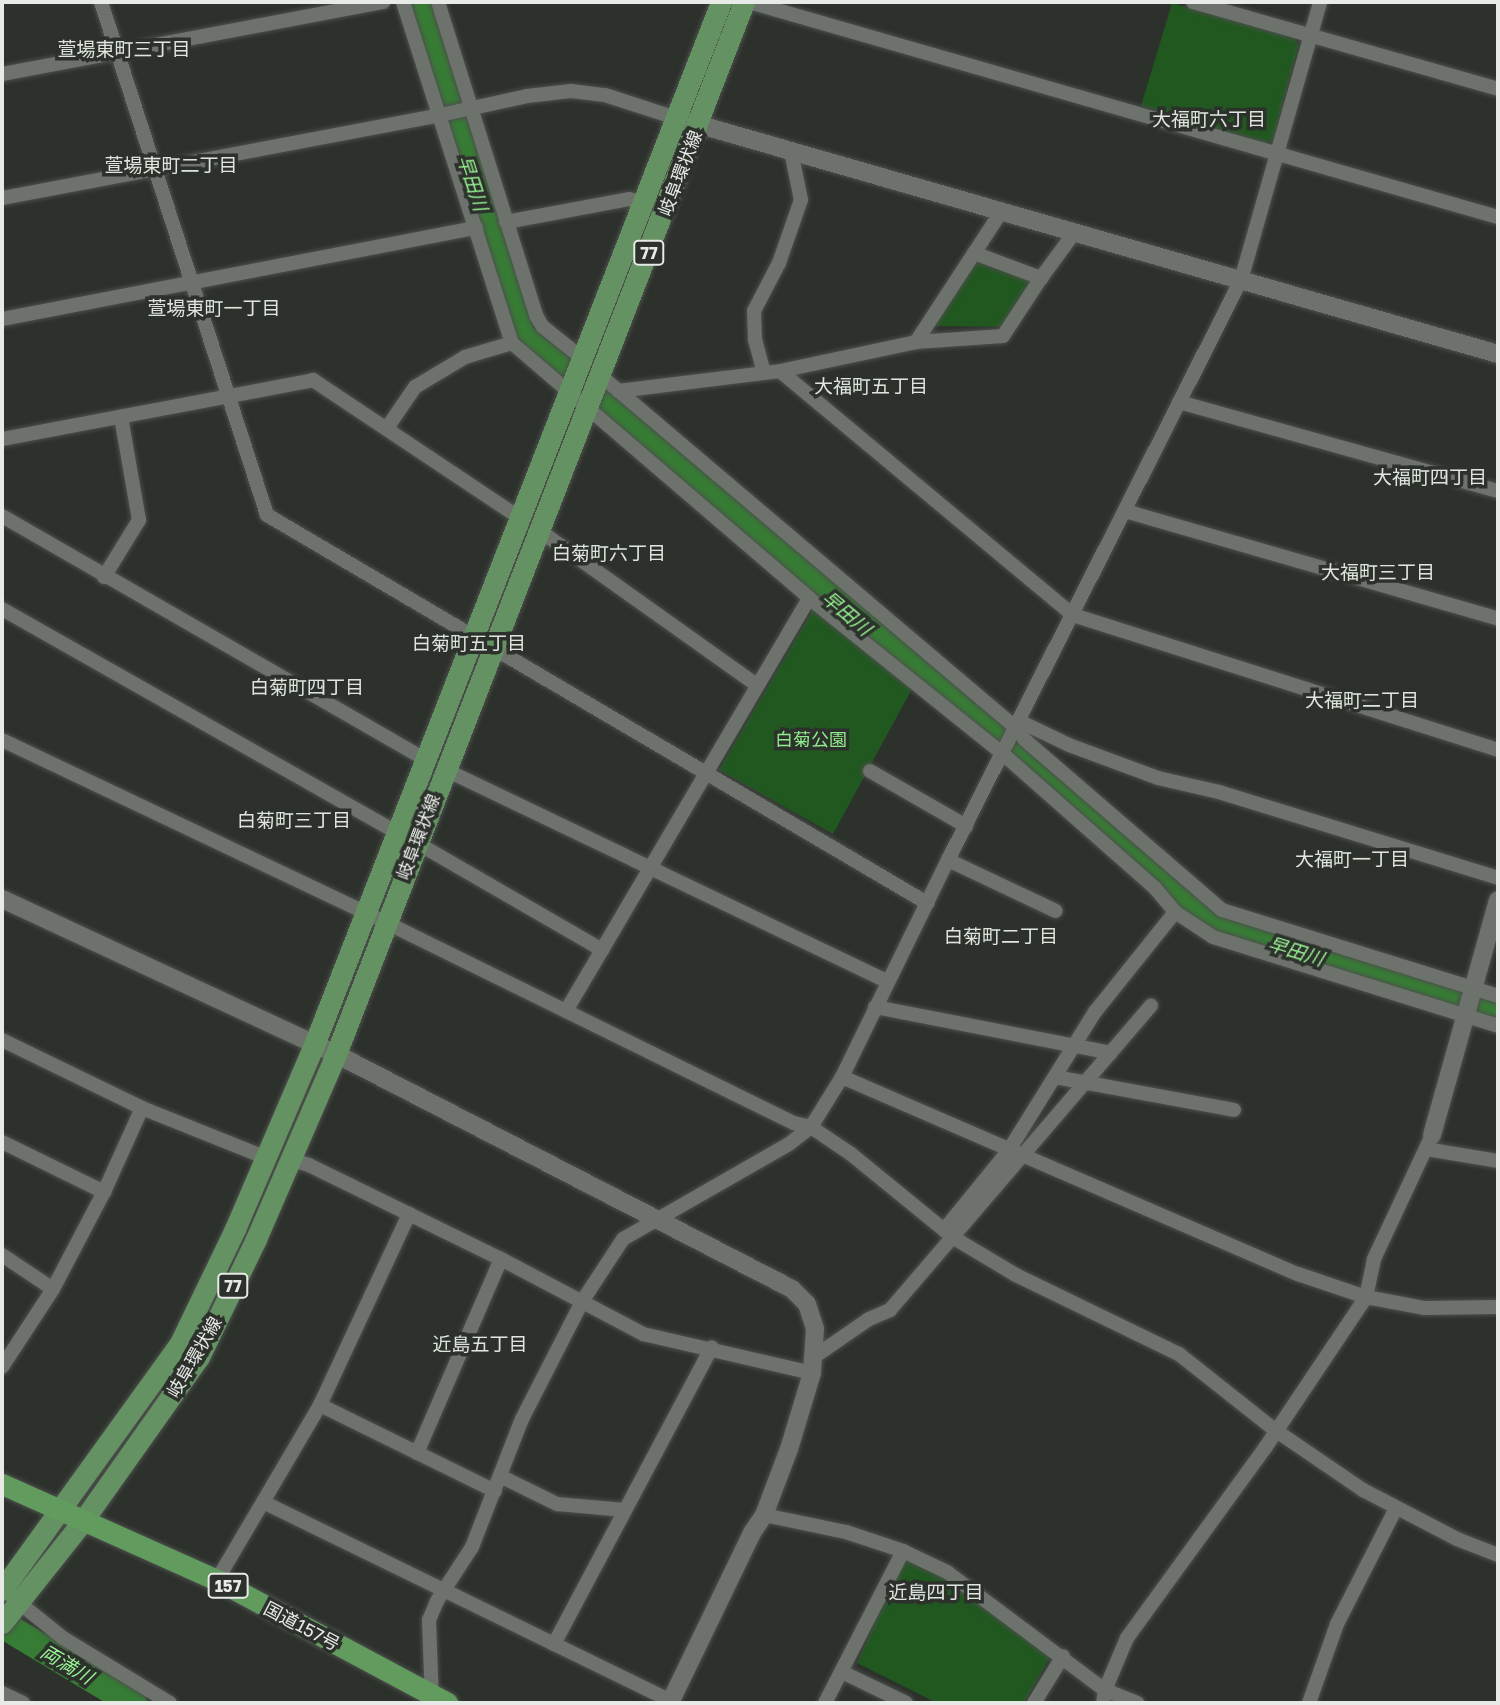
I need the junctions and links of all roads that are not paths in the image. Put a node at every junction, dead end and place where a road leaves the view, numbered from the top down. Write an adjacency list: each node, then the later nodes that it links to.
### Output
1 (101, 2): 10 (street)
2 (383, 2): 10 (street)
3 (403, 2): 14 (street)
4 (438, 2): 13 (street)
5 (721, 2): 15 (main road, 岐阜環状線 / 77)
6 (746, 2): 16 (main road, 岐阜環状線 / 77); 18 (street)
7 (1193, 2): 9 (street)
8 (1320, 2): 9 (street)
9 (1311, 36): 12 (street); 18 (street)
10 (117, 52): 11 (street); 19 (street)
11 (2, 74)
12 (1498, 89)
13 (468, 108): 14 (street); 15 (street); 24 (street)
14 (442, 115): 19 (street); 25 (street)
15 (676, 118): 16 (street); 21 (main road, 岐阜環状線 / 77)
16 (699, 125): 17 (street); 38 (main road, 岐阜環状線 / 77)
17 (791, 151): 22 (street); 37 (street)
18 (1277, 153): 23 (street); 29 (street)
19 (155, 169): 20 (street); 30 (street)
20 (2, 198)
21 (644, 203): 24 (street); 35 (main road, 岐阜環状線 / 77)
22 (1001, 212): 26 (street); 27 (street)
23 (1498, 217)
24 (506, 222): 35 (street)
25 (476, 228): 30 (street); 33 (street)
26 (1074, 233): 28 (street); 29 (street)
27 (974, 253): 28 (street); 32 (street)
28 (1041, 278): 32 (street)
29 (1241, 280): 34 (street); 42 (street)
30 (190, 282): 31 (street); 41 (street)
31 (2, 319)
32 (916, 342): 36 (street)
33 (512, 343): 39 (street); 45 (street)
34 (1498, 354)
35 (582, 362): 39 (main road, 岐阜環状線 / 77)
36 (780, 371): 37 (street); 55 (street)
37 (764, 373): 40 (street)
38 (600, 379): 40 (street); 43 (main road, 岐阜環状線 / 77)
39 (570, 391): 43 (street); 50 (main road, 岐阜環状線 / 77)
40 (618, 391): 60 (street)
41 (228, 397): 44 (street); 45 (street); 57 (street)
42 (1179, 402): 47 (street); 48 (street)
43 (589, 407): 51 (main road, 岐阜環状線 / 77); 53 (street)
44 (121, 417): 46 (street); 52 (street)
45 (387, 428): 50 (street)
46 (2, 439)
47 (1498, 491)
48 (1125, 511): 55 (street); 56 (street)
49 (2, 516): 52 (street)
50 (520, 518): 57 (main road, 岐阜環状線 / 77)
51 (540, 531): 58 (main road, 岐阜環状線 / 77); 59 (street)
52 (104, 577): 64 (street)
53 (809, 598): 59 (street); 63 (street)
54 (2, 610): 68 (street)
55 (1073, 615): 60 (street); 62 (street)
56 (1498, 619)
57 (473, 636): 58 (street); 64 (main road, 岐阜環状線 / 77)
58 (492, 648): 64 (main road, 岐阜環状線 / 77); 66 (street)
59 (757, 685): 66 (street)
60 (1015, 729): 63 (street); 72 (street); 82 (street)
61 (2, 740): 78 (street)
62 (1498, 750)
63 (1004, 753): 67 (street); 77 (street)
64 (435, 764): 68 (main road, 岐阜環状線 / 77); 69 (main road, 岐阜環状線 / 77); 71 (street)
65 (870, 771): 67 (street)
66 (705, 773): 71 (street); 75 (street)
67 (966, 826): 70 (street)
68 (396, 832): 78 (main road, 岐阜環状線 / 77)
69 (417, 843): 79 (main road, 岐阜環状線 / 77); 80 (street)
70 (948, 860): 75 (street); 76 (street)
71 (649, 867): 80 (street); 81 (street)
72 (1498, 877)
73 (2, 898): 90 (street)
74 (1498, 900): 82 (street)
75 (927, 903): 81 (street)
76 (1056, 912)
77 (1175, 912): 87 (street); 91 (street)
78 (363, 913): 79 (street); 90 (main road, 岐阜環状線 / 77)
79 (385, 922): 86 (street); 93 (main road, 岐阜環状線 / 77)
80 (603, 950): 86 (street)
81 (887, 981): 85 (street)
82 (1473, 991): 83 (street); 87 (street)
83 (1498, 996)
84 (1151, 1006): 92 (street)
85 (875, 1007): 91 (street); 94 (street)
86 (566, 1011): 99 (street)
87 (1466, 1016): 88 (street); 101 (street)
88 (1498, 1026)
89 (2, 1040): 97 (street)
90 (314, 1045): 93 (street); 104 (main road, 岐阜環状線 / 77)
91 (1076, 1045): 92 (street); 95 (street)
92 (1111, 1053): 96 (street)
93 (336, 1054): 105 (main road, 岐阜環状線 / 77); 109 (street)
94 (842, 1077): 99 (street); 102 (street)
95 (1055, 1077): 96 (street); 102 (street)
96 (1086, 1083): 98 (street); 103 (street)
97 (142, 1108): 104 (street); 107 (street)
98 (1234, 1110)
99 (811, 1127): 109 (street); 110 (street)
100 (2, 1142): 107 (street)
101 (1429, 1142): 106 (street); 114 (street)
102 (1009, 1150): 103 (street); 110 (street)
103 (1023, 1157): 110 (street); 114 (street)
104 (267, 1158): 129 (main road, 岐阜環状線 / 77)
105 (292, 1160): 108 (street); 131 (main road, 岐阜環状線 / 77)
106 (1498, 1161)
107 (104, 1192): 113 (street)
108 (409, 1214): 112 (street); 120 (street)
109 (657, 1220): 115 (street); 118 (street)
110 (949, 1234): 118 (street); 121 (street)
111 (2, 1255): 113 (street)
112 (501, 1259): 115 (street); 122 (street)
113 (53, 1289): 119 (street)
114 (1366, 1297): 116 (street); 121 (street)
115 (583, 1300): 117 (street); 123 (street)
116 (1498, 1307)
117 (712, 1347): 118 (street); 128 (street)
118 (812, 1366): 130 (street)
119 (2, 1367)
120 (320, 1405): 122 (street); 126 (street)
121 (1275, 1430): 127 (street); 141 (street)
122 (417, 1453): 125 (street)
123 (500, 1476): 125 (street); 128 (street)
124 (2, 1483): 129 (highway, 国道157号 / 157)
125 (495, 1491): 135 (street)
126 (262, 1502): 134 (street); 135 (street)
127 (1396, 1508): 133 (street); 150 (street)
128 (625, 1510): 137 (street)
129 (61, 1511): 131 (highway, 国道157号 / 157); 136 (main road, 岐阜環状線 / 77)
130 (764, 1515): 132 (street); 143 (street)
131 (82, 1522): 134 (highway, 国道157号 / 157); 136 (main road, 岐阜環状線 / 77)
132 (903, 1551): 138 (street); 139 (street)
133 (1498, 1555)
134 (217, 1580): 142 (highway, 国道157号 / 157)
135 (444, 1590): 137 (street); 142 (street)
136 (7, 1603): 145 (street)
137 (554, 1644): 143 (street)
138 (1063, 1656): 141 (street); 148 (street)
139 (842, 1672): 146 (street); 147 (street)
140 (2, 1693): 144 (street)
141 (1104, 1697): 149 (street)
142 (437, 1701)
143 (670, 1702)
144 (23, 1703)
145 (170, 1703)
146 (825, 1703)
147 (906, 1703)
148 (1034, 1703)
149 (1137, 1703)
150 (1309, 1703)

